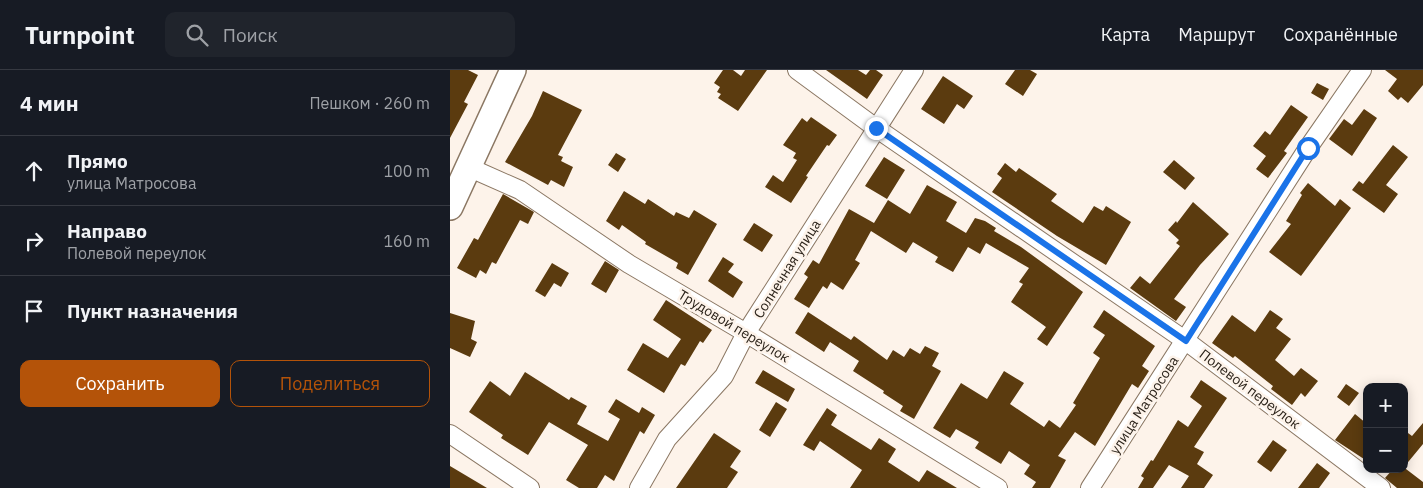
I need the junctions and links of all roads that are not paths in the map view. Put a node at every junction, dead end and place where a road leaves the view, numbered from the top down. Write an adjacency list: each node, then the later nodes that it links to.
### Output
1 (513, 70): 6 (street)
2 (798, 70): 5 (street, Полевой переулок)
3 (914, 70): 5 (street, Солнечная улица)
4 (1362, 70): 9 (street, улица Матросова)
5 (876, 128): 8 (street, Солнечная улица); 9 (street, Полевой переулок)
6 (468, 167): 7 (street); 8 (street, Трудовой переулок)
7 (450, 207)
8 (746, 333): 12 (street, Солнечная улица); 13 (street, Трудовой переулок)
9 (1186, 341): 14 (street, улица Матросова); 15 (street, Полевой переулок)
10 (450, 434): 11 (street)
11 (530, 488)
12 (639, 488)
13 (998, 488)
14 (1090, 488)
15 (1381, 488)

